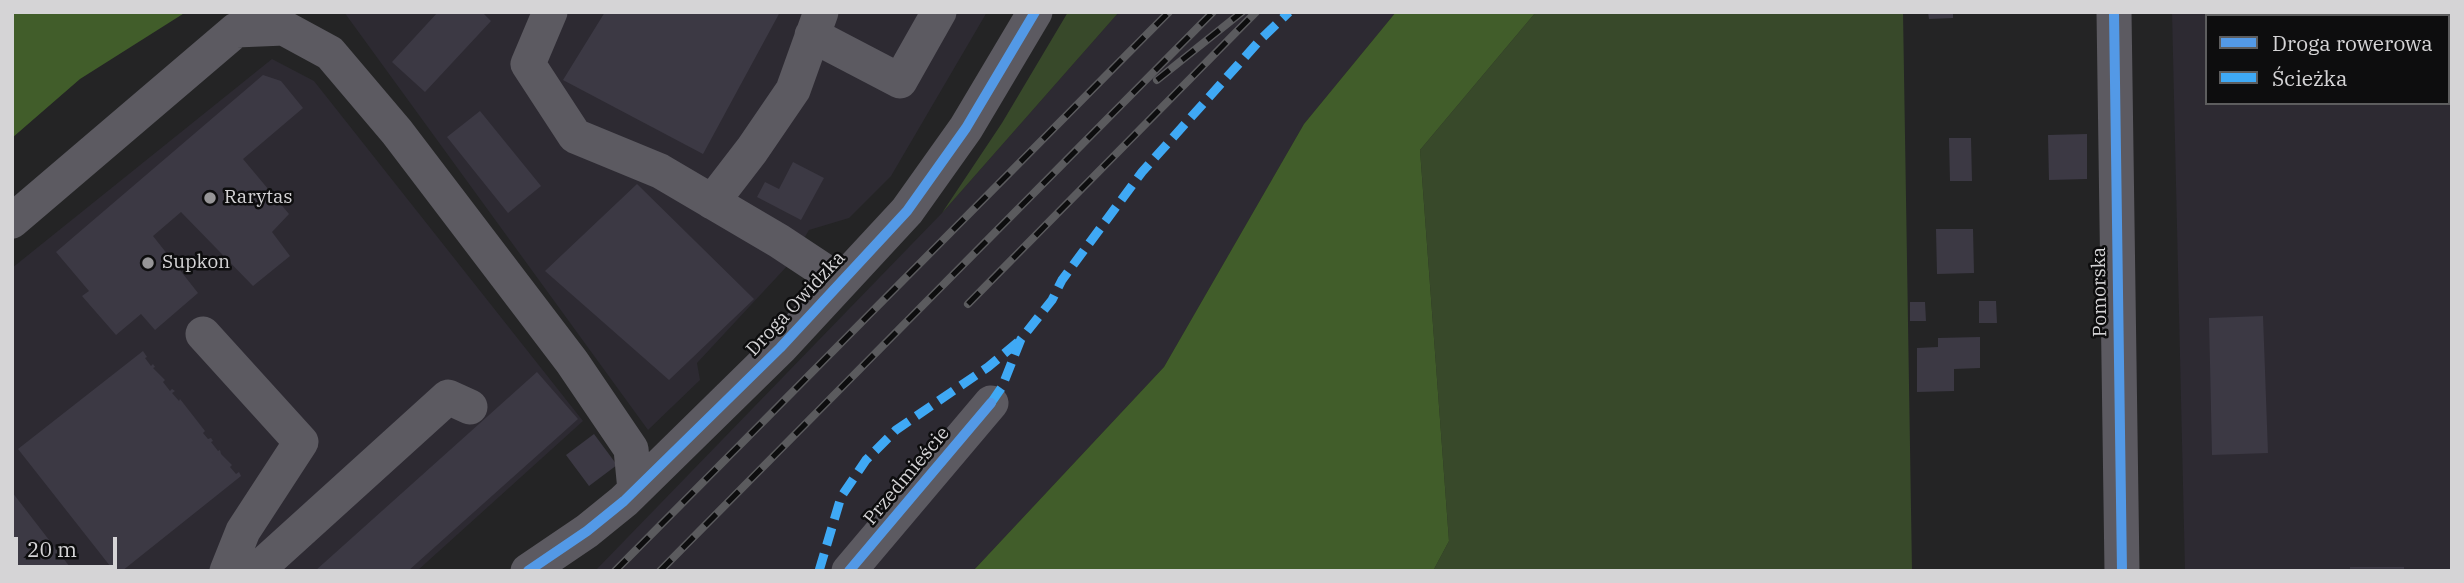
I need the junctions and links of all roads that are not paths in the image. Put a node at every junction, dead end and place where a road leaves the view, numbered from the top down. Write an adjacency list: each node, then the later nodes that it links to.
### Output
1 (550, 12): 6 (street)
2 (939, 12): 5 (street)
3 (1035, 12): 8 (street, Droga Owidzka)
4 (2114, 12): 17 (street, Pomorska)
5 (817, 24): 6 (street)
6 (712, 202): 8 (street)
7 (12, 221): 12 (street)
8 (841, 282): 12 (street, Droga Owidzka)
9 (203, 334): 13 (street)
10 (991, 403): 16 (street, Przedmieście)
11 (470, 407): 14 (street)
12 (635, 490): 15 (street, Droga Owidzka)
13 (227, 571)
14 (256, 571)
15 (528, 571)
16 (849, 571)
17 (2122, 571)

